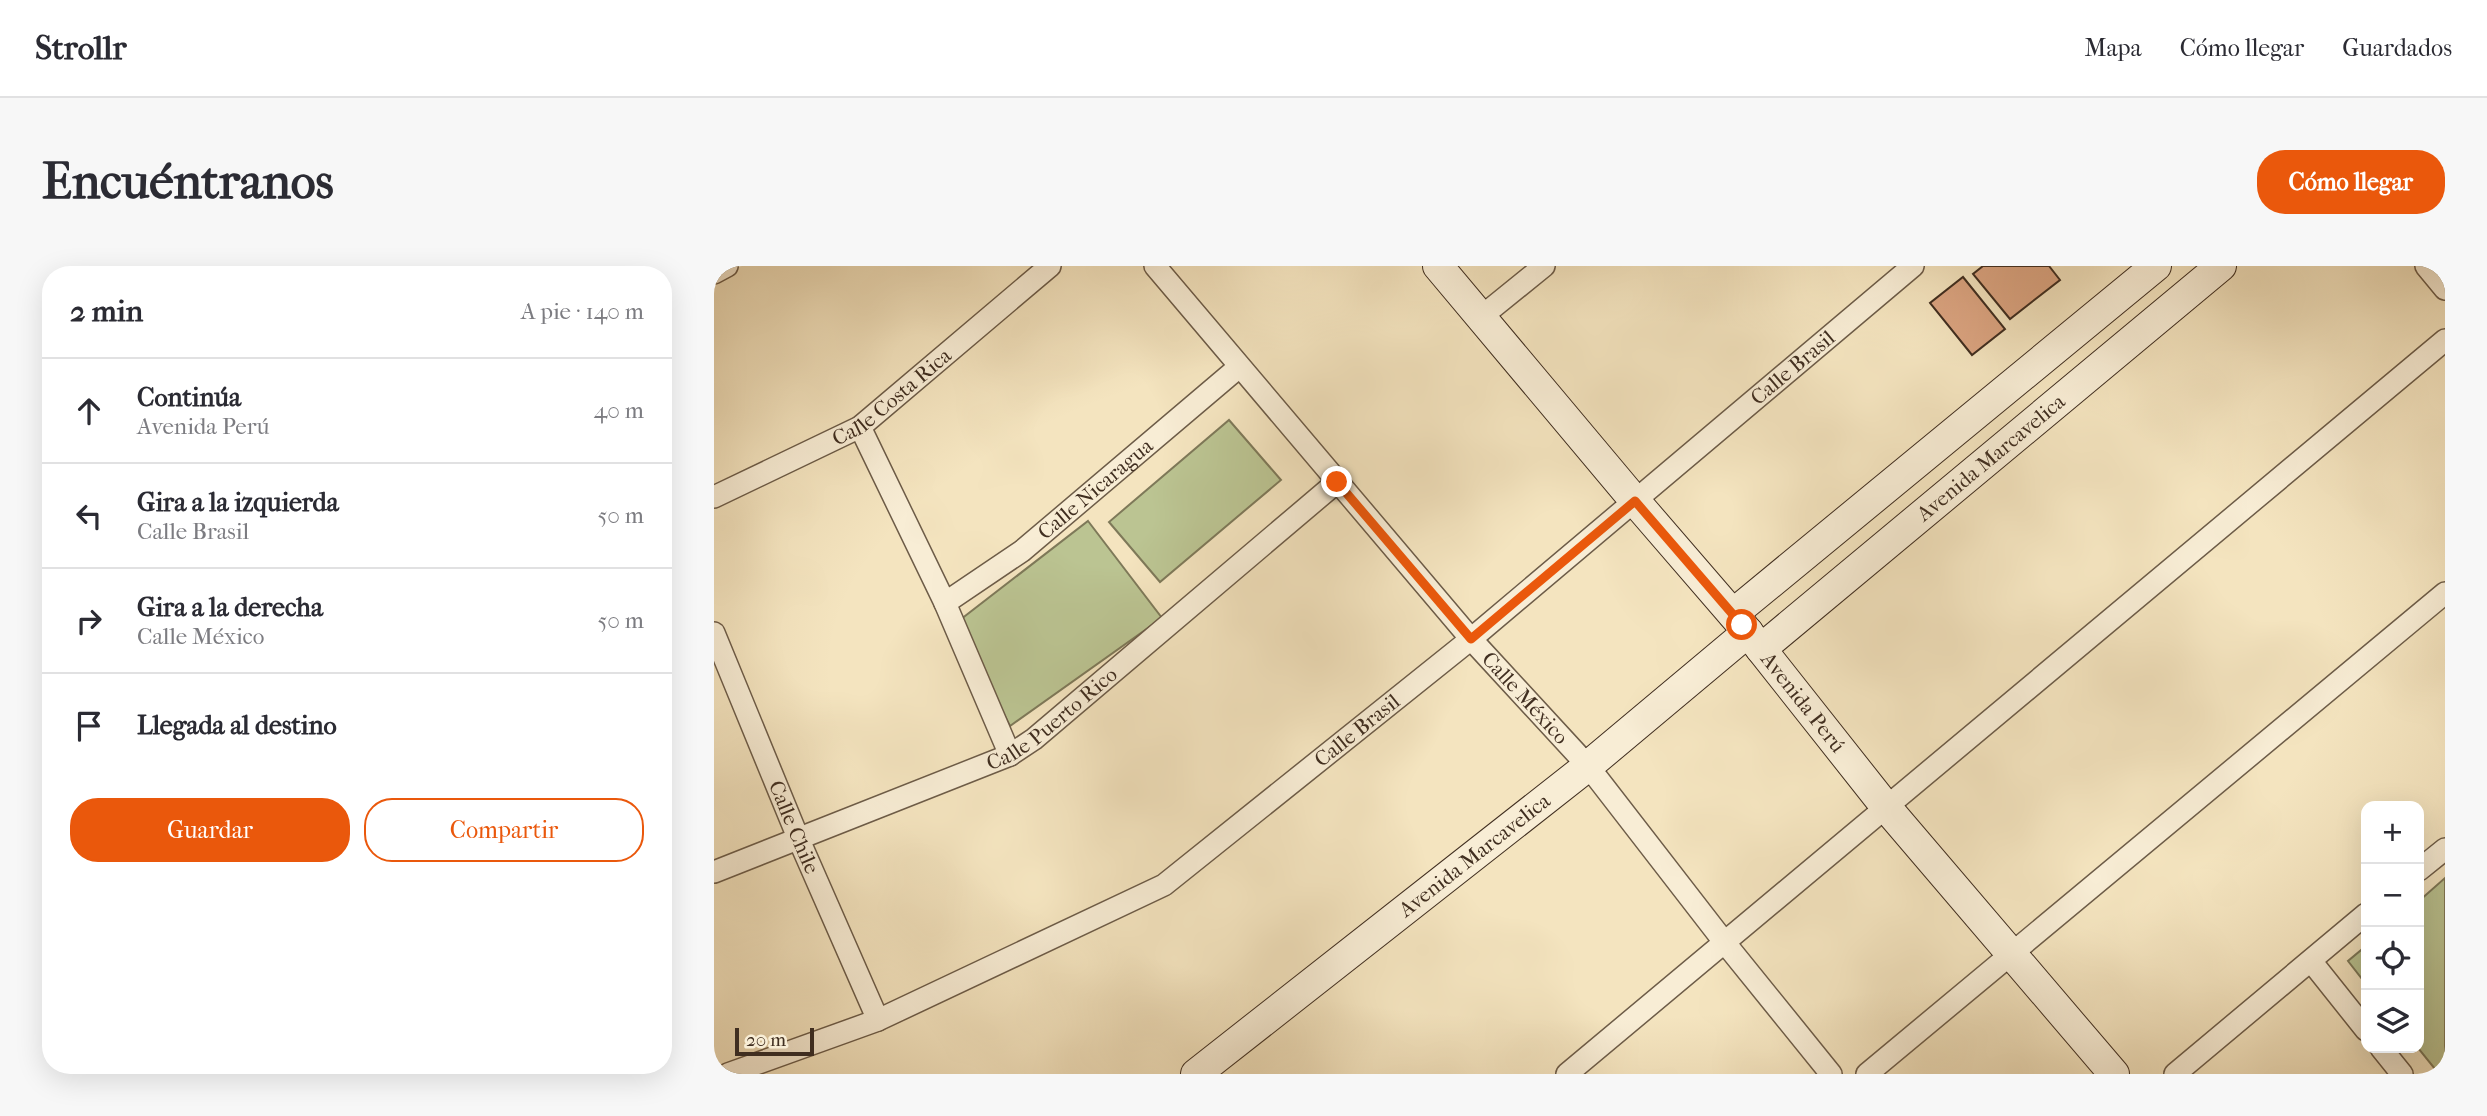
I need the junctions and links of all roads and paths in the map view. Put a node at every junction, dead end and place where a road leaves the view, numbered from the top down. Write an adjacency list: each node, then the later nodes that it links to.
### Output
1 (727, 266): 10 (street)
2 (1050, 266): 15 (street, Calle Costa Rica)
3 (1155, 266): 14 (street, Calle México)
4 (1438, 266): 12 (street, Avenida Perú)
5 (1544, 266): 12 (street)
6 (1913, 266): 18 (street, Calle Brasil)
7 (2156, 266): 21 (street, Avenida Marcavelica)
8 (2221, 266): 21 (street, Avenida Marcavelica)
9 (2426, 266): 11 (street)
10 (714, 273)
11 (2445, 289)
12 (1481, 317): 18 (street, Avenida Perú)
13 (2445, 340): 26 (street)
14 (1239, 367): 16 (street, Calle México); 20 (street, Calle Nicaragua)
15 (860, 427): 17 (street, Calle Costa Rica); 20 (street)
16 (1337, 482): 23 (street, Calle México); 24 (street, Calle Puerto Rico)
17 (714, 497)
18 (1635, 501): 21 (street, Avenida Perú); 23 (street, Calle Brasil)
19 (2445, 593): 33 (street)
20 (945, 603): 24 (street)
21 (1747, 631): 25 (street, Avenida Marcavelica); 26 (street, Avenida Perú)
22 (714, 633): 27 (street, Calle Chile)
23 (1471, 639): 25 (street, Calle México); 35 (street, Calle Brasil)
24 (1010, 755): 27 (street, Calle Puerto Rico)
25 (1588, 766): 32 (street, Calle México); 39 (street, Avenida Marcavelica)
26 (1886, 807): 32 (street); 33 (street, Avenida Perú)
27 (799, 840): 30 (street, Calle Puerto Rico); 35 (street, Calle Chile)
28 (2445, 849): 29 (street)
29 (2424, 866)
30 (714, 872)
31 (2361, 918): 34 (street)
32 (1725, 943): 40 (street); 41 (street, Calle México)
33 (2012, 954): 42 (street); 43 (street, Avenida Perú)
34 (2311, 961): 36 (street); 44 (street)
35 (878, 1020): 38 (street, Calle Brasil)
36 (2361, 1024)
37 (2385, 1053): 45 (street)
38 (728, 1074)
39 (1196, 1074)
40 (1567, 1074)
41 (1831, 1074)
42 (1867, 1074)
43 (2114, 1074)
44 (2175, 1074)
45 (2402, 1074)

